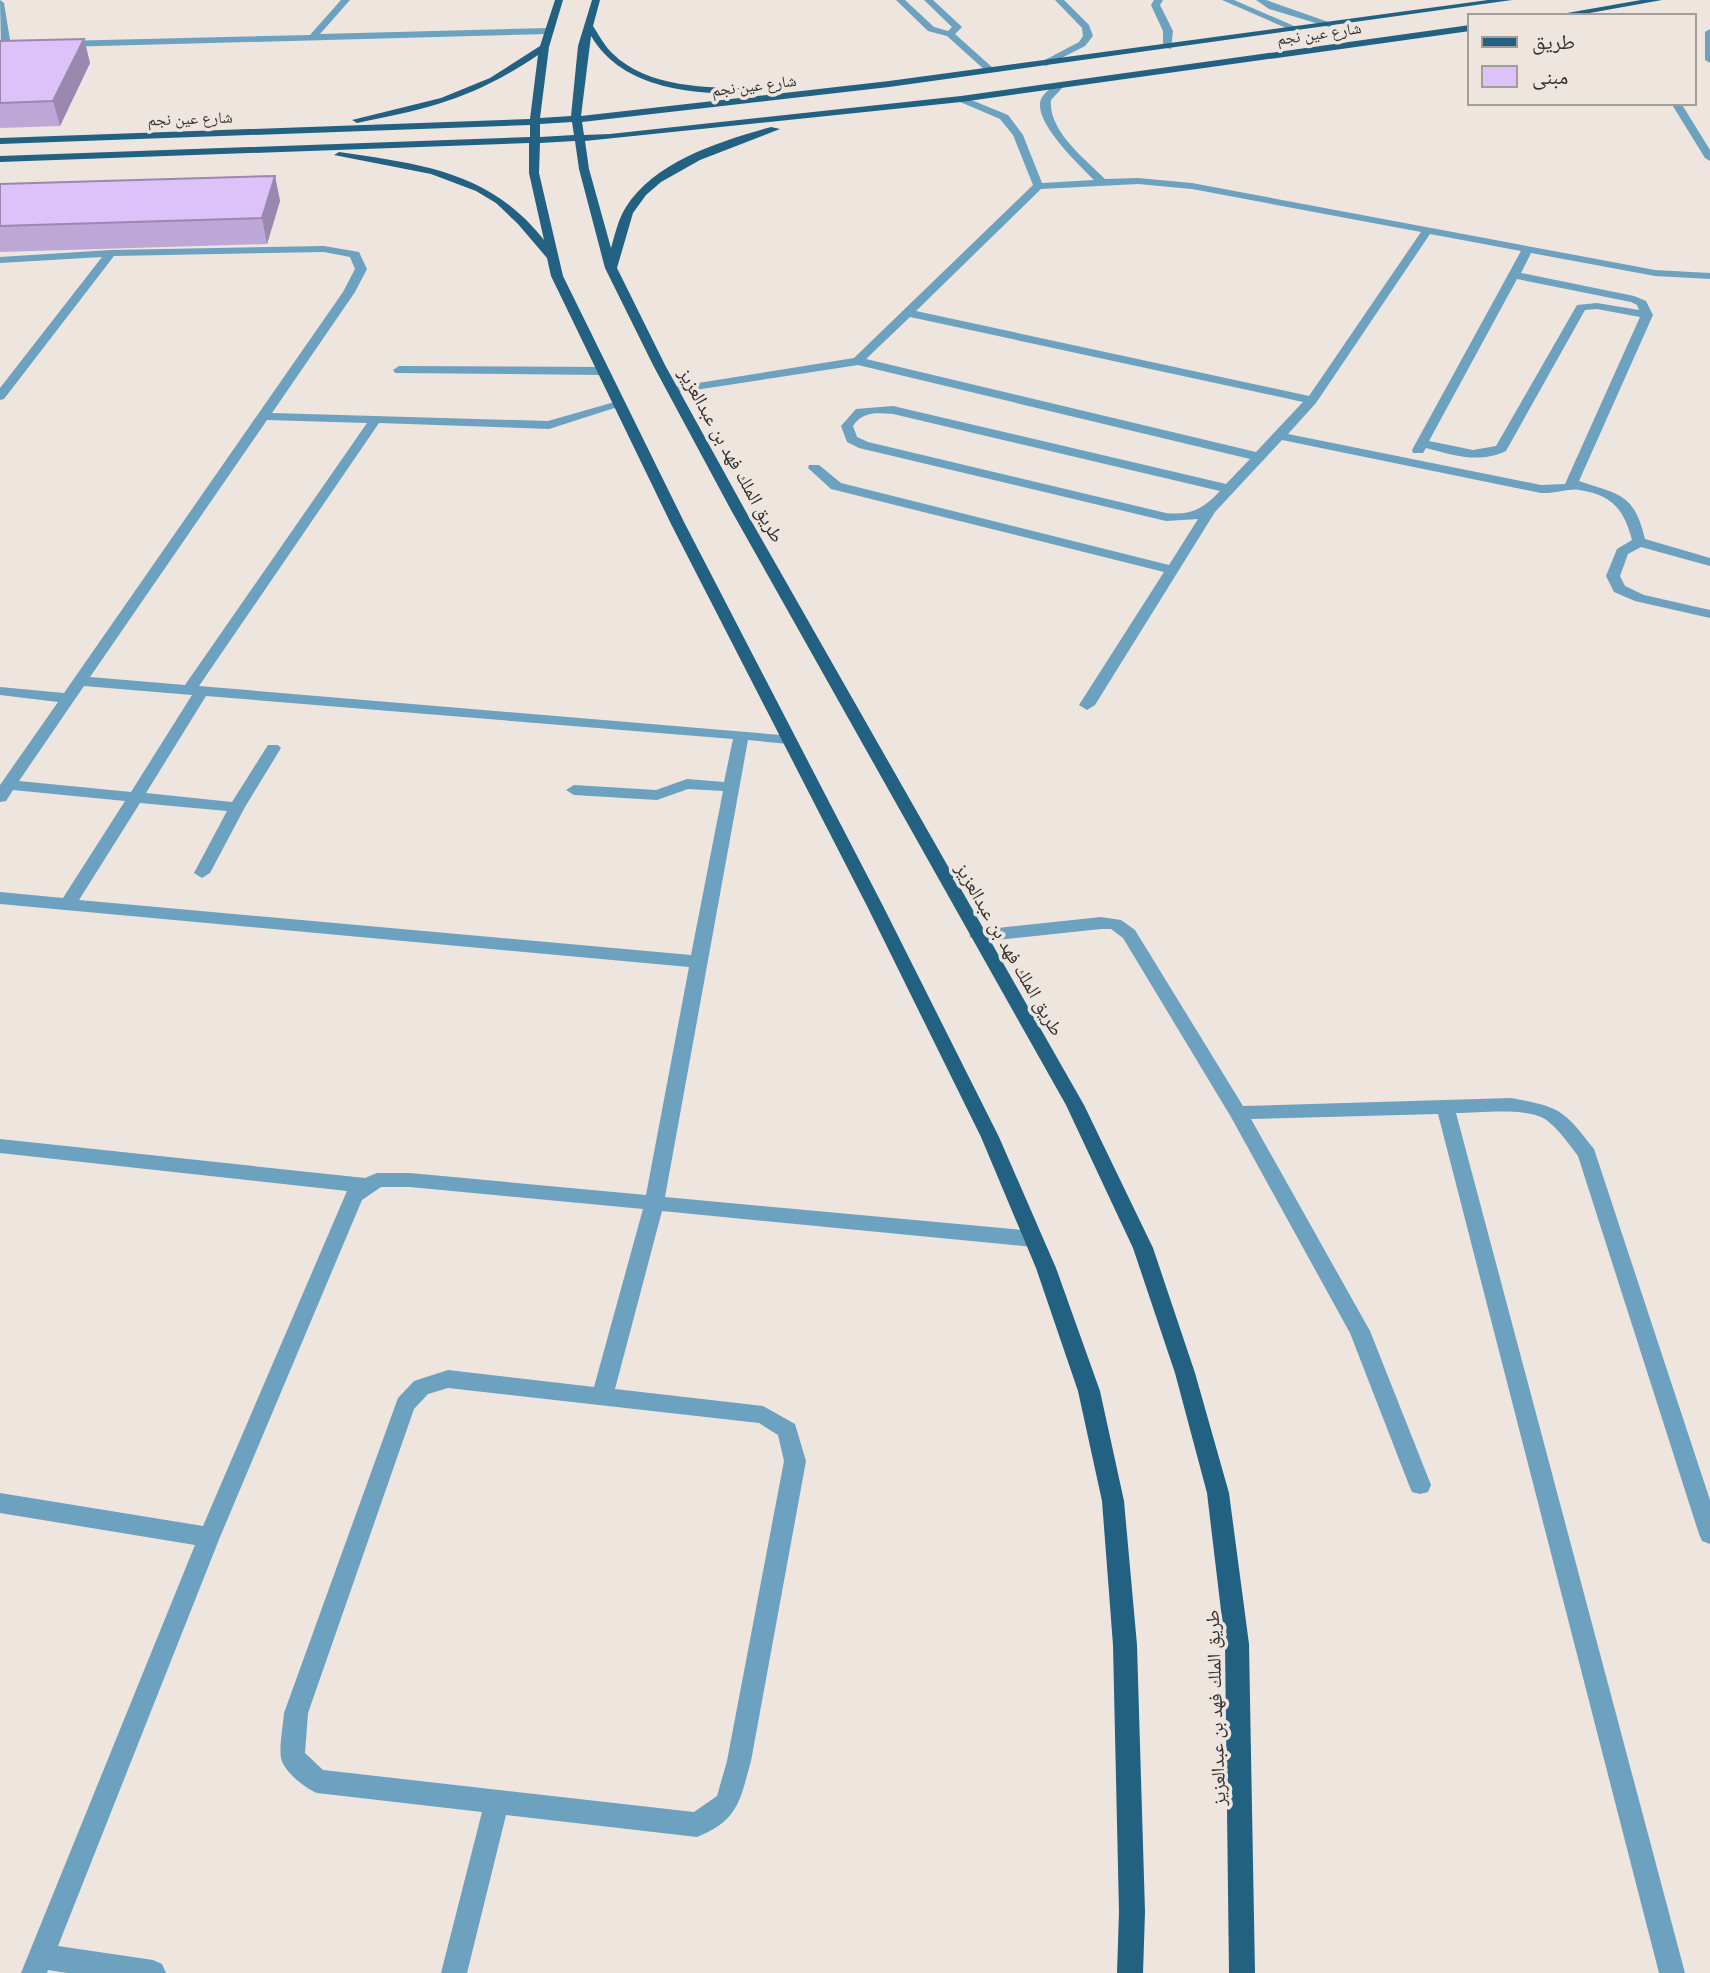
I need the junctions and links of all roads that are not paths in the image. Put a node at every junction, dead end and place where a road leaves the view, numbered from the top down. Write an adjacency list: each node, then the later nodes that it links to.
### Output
1 (346, 0): 23 (street)
2 (559, 0): 20 (main road)
3 (596, 0): 17 (main road, طريق الملك فهد بن عبدالعزيز)
4 (900, 0): 15 (street)
5 (928, 0): 13 (street)
6 (1059, 0): 30 (street)
7 (1159, 0): 28 (street)
8 (1226, 0): 19 (street)
9 (1260, 0): 16 (street)
10 (1508, 0): 16 (main road, شارع عين نجم)
11 (1658, 0): 14 (main road)
12 (0, 3): 26 (street)
13 (940, 11): 15 (street); 22 (street)
14 (1567, 14)
15 (916, 15): 22 (street)
16 (1329, 24): 19 (main road, شارع عين نجم)
17 (589, 26): 33 (main road); 37 (main road, طريق الملك فهد بن عبدالعزيز)
18 (1468, 28): 32 (main road, شارع عين نجم)
19 (1296, 29): 28 (main road, شارع عين نجم)
20 (549, 31): 23 (street); 27 (main road)
21 (1710, 32): 29 (street)
22 (950, 34): 31 (street)
23 (314, 36): 25 (street)
24 (20, 45): 26 (street)
25 (47, 45)
26 (3, 46)
27 (544, 47): 38 (main road); 39 (main road)
28 (1168, 47): 30 (main road, شارع عين نجم)
29 (1710, 60)
30 (1046, 63): 31 (main road, شارع عين نجم)
31 (990, 70): 33 (main road, شارع عين نجم)
32 (1060, 85): 34 (main road, شارع عين نجم); 46 (street)
33 (842, 90): 37 (main road, شارع عين نجم)
34 (961, 99): 36 (main road, شارع عين نجم); 47 (street)
35 (1677, 105): 45 (street)
36 (837, 114): 40 (main road, شارع عين نجم); 53 (main road)
37 (576, 119): 38 (main road, شارع عين نجم); 40 (main road, طريق الملك فهد بن عبدالعزيز)
38 (534, 121): 39 (main road, شارع عين نجم); 42 (main road)
39 (294, 131): 41 (main road, شارع عين نجم)
40 (579, 139): 42 (main road, شارع عين نجم); 53 (main road, طريق الملك فهد بن عبدالعزيز)
41 (0, 141)
42 (534, 141): 43 (main road, شارع عين نجم); 51 (main road)
43 (298, 149): 44 (main road, شارع عين نجم); 51 (main road)
44 (0, 159)
45 (1710, 159)
46 (1103, 183): 47 (street); 48 (street)
47 (1038, 186): 56 (street)
48 (1427, 231): 49 (street); 63 (street)
49 (1528, 249): 54 (street); 55 (street)
50 (111, 253): 52 (street); 62 (street); 65 (street)
51 (552, 259): 60 (main road)
52 (0, 260)
53 (611, 268): 61 (main road, طريق الملك فهد بن عبدالعزيز)
54 (1515, 275): 57 (street); 68 (street)
55 (1710, 276)
56 (907, 313): 58 (street); 63 (street)
57 (1647, 315): 68 (street); 72 (street)
58 (858, 361): 61 (street); 69 (street)
59 (398, 370): 60 (street)
60 (602, 371): 64 (main road)
61 (673, 391): 95 (main road, طريق الملك فهد بن عبدالعزيز)
62 (0, 395)
63 (1312, 400): 67 (street)
64 (618, 405): 66 (street); 85 (main road)
65 (263, 416): 66 (street); 79 (street)
66 (375, 419): 80 (street)
67 (1279, 436): 69 (street); 70 (street)
68 (1422, 443): 70 (street)
69 (1259, 457): 73 (street)
70 (1411, 463): 72 (street)
71 (814, 468): 77 (street)
72 (1573, 483): 75 (street)
73 (1230, 489): 74 (street); 74 (street)
74 (1210, 510): 77 (street)
75 (1639, 542): 76 (street); 78 (street)
76 (1710, 562)
77 (1173, 570): 83 (street)
78 (1710, 614)
79 (80, 681): 80 (street); 82 (street)
80 (196, 690): 84 (street); 90 (street)
81 (0, 691): 82 (street)
82 (68, 698): 89 (street)
83 (1087, 705)
84 (741, 735): 85 (street); 87 (street)
85 (788, 739): 102 (main road)
86 (273, 748): 91 (street)
87 (731, 787): 88 (street); 96 (street)
88 (574, 790)
89 (4, 791): 90 (street)
90 (137, 796): 91 (street); 94 (street)
91 (237, 807): 92 (street)
92 (202, 873)
93 (0, 898): 94 (street)
94 (68, 904): 96 (street)
95 (978, 936): 98 (street); 113 (main road, طريق الملك فهد بن عبدالعزيز)
96 (699, 962): 101 (street)
97 (1445, 1106): 98 (street); 106 (street); 114 (street)
98 (1238, 1113): 104 (street)
99 (0, 1146): 100 (street)
100 (368, 1186): 101 (street); 107 (street)
101 (654, 1203): 102 (street); 103 (street)
102 (1033, 1239): 112 (main road)
103 (602, 1397): 108 (street); 108 (street)
104 (1420, 1485)
105 (0, 1503): 107 (street)
106 (1710, 1534)
107 (209, 1537): 109 (street)
108 (497, 1802): 111 (street)
109 (37, 1965): 110 (street)
110 (153, 1973)
111 (454, 1973)
112 (1130, 1973)
113 (1242, 1973)
114 (1672, 1973)

